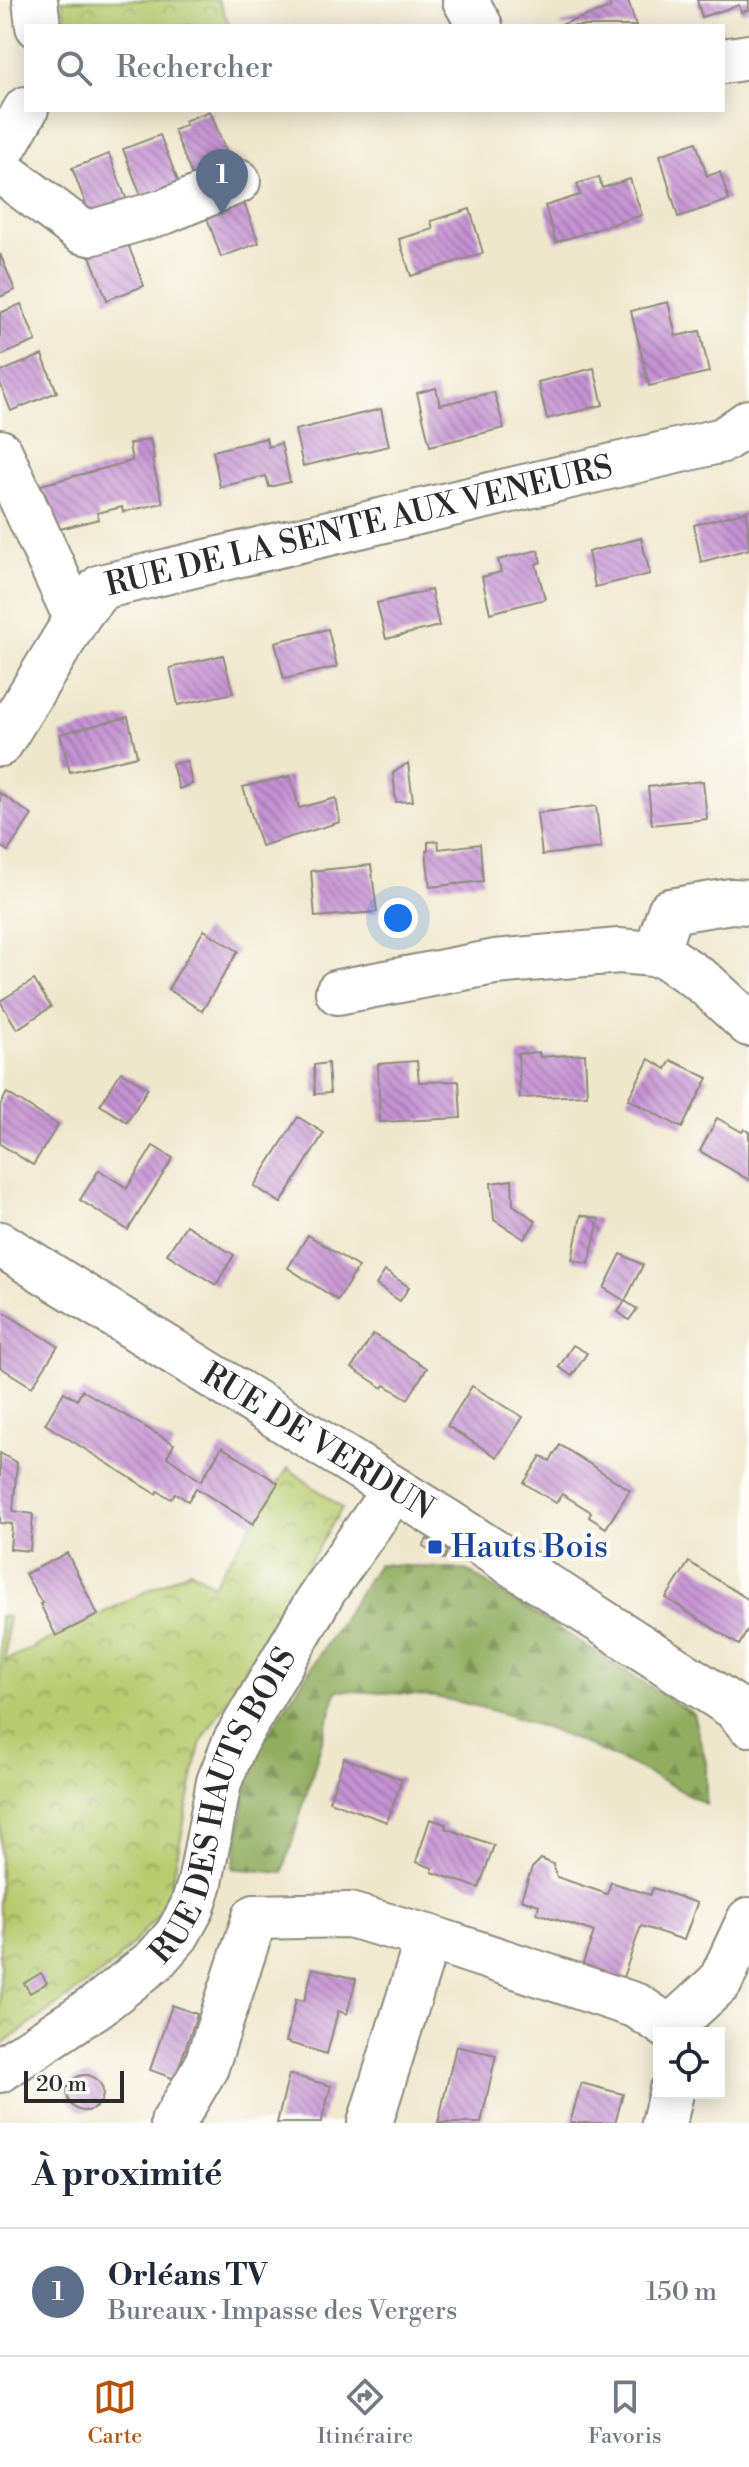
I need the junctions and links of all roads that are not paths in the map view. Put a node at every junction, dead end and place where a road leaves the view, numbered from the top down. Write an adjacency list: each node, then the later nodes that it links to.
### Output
1 (35, 0): 3 (street)
2 (465, 0): 4 (street)
3 (38, 24)
4 (479, 24)
5 (749, 57): 6 (street)
6 (725, 61)
7 (24, 112): 8 (street)
8 (0, 154)
9 (0, 170): 10 (street)
10 (238, 181)
11 (749, 422): 13 (street, RUE DE LA SENTE AUX VENEURS)
12 (0, 452): 13 (street)
13 (80, 613): 14 (street, RUE DE LA SENTE AUX VENEURS)
14 (0, 744)
15 (749, 902): 16 (street)
16 (656, 953): 17 (street); 18 (street)
17 (338, 992)
18 (744, 1008)
19 (0, 1244): 20 (street, RUE DE VERDUN)
20 (394, 1490): 21 (street, RUE DE VERDUN); 26 (street, RUE DES HAUTS BOIS)
21 (749, 1724)
22 (428, 1937): 24 (street); 28 (street); 29 (street)
23 (744, 1946): 25 (street)
24 (667, 2027)
25 (674, 2027)
26 (0, 2070)
27 (670, 2099): 30 (street)
28 (173, 2123)
29 (370, 2123)
30 (664, 2123)

